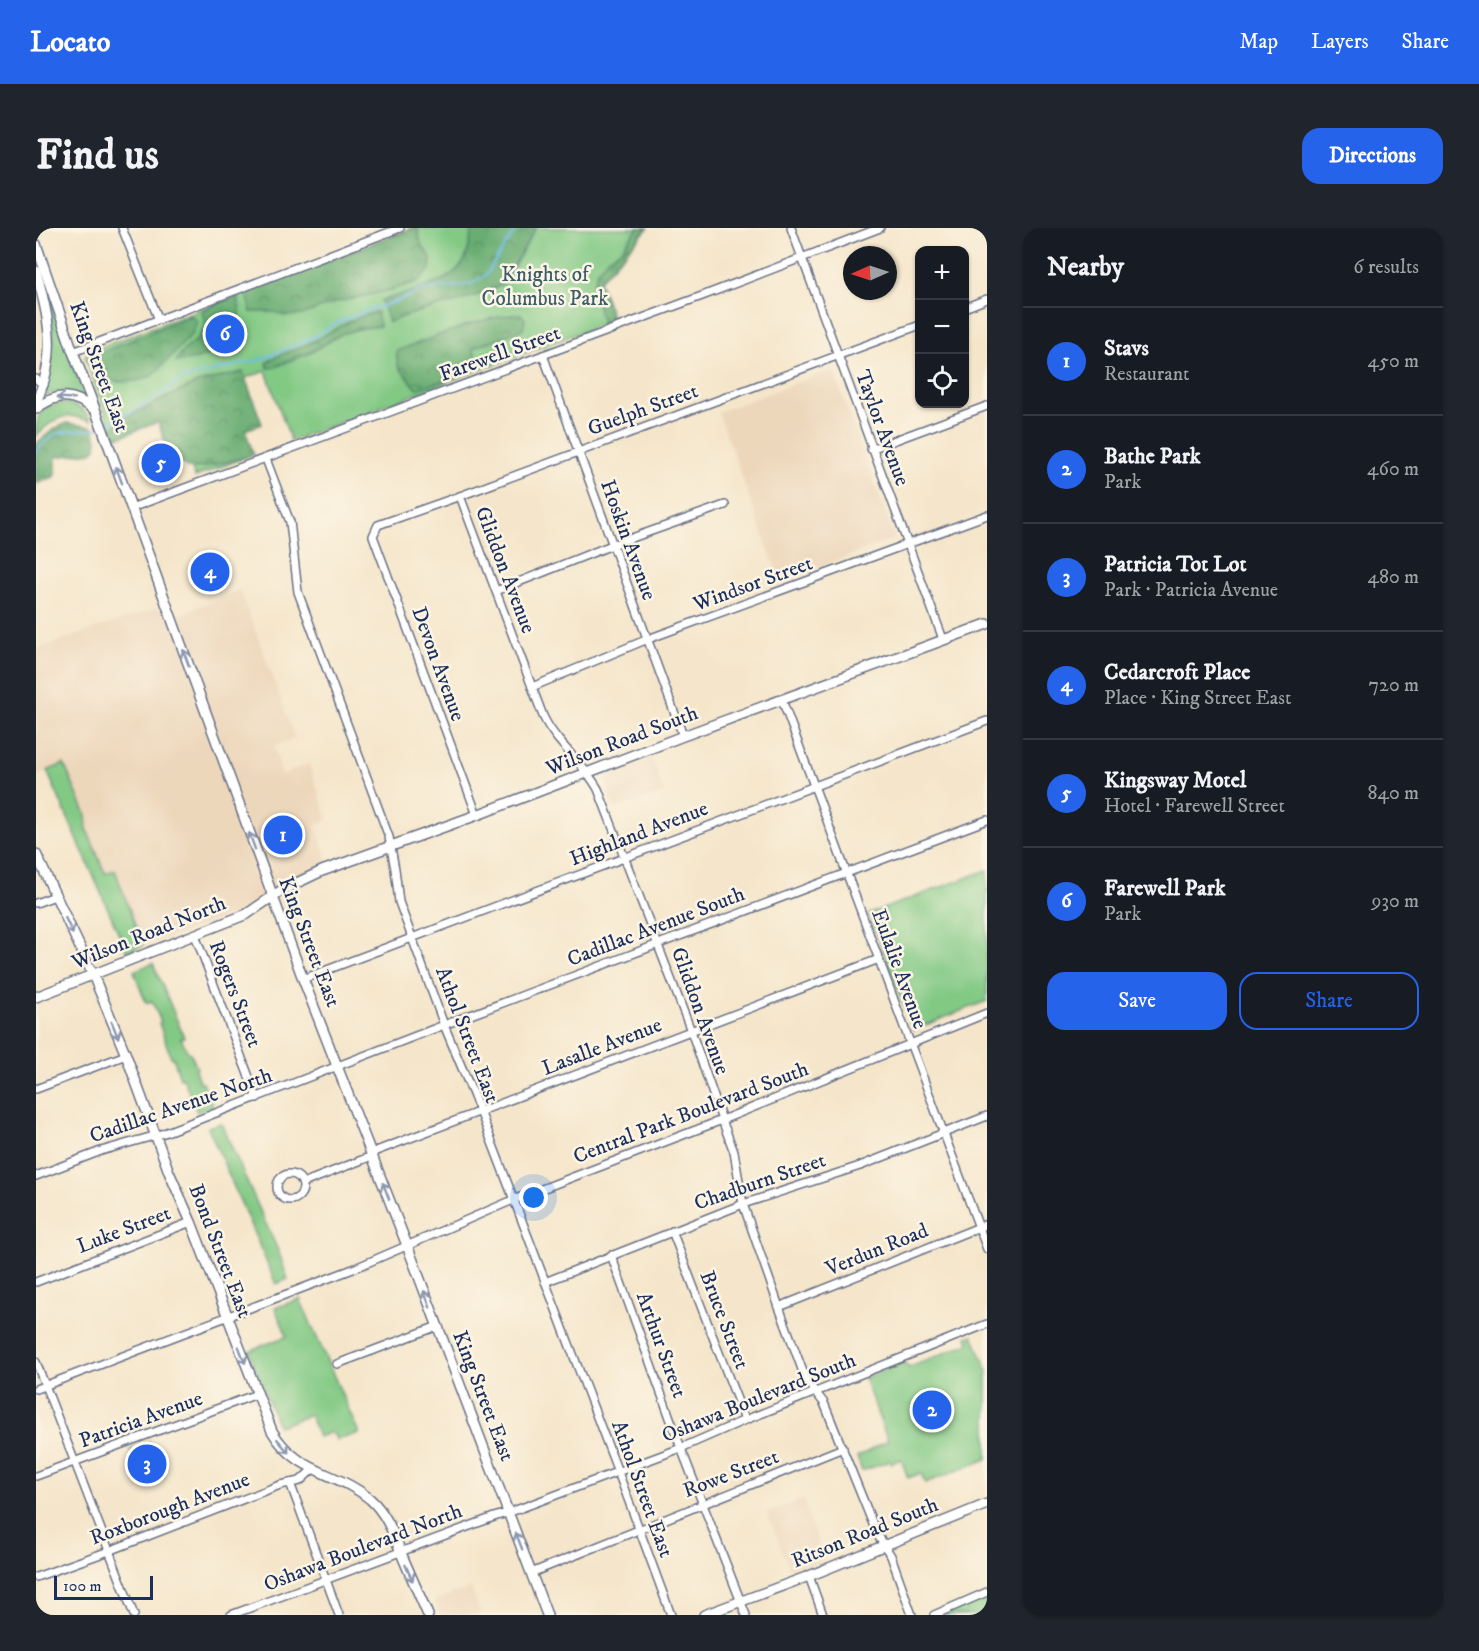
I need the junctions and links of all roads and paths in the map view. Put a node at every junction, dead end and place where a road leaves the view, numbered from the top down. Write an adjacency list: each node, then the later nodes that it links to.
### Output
1 (123, 228): 10 (street)
2 (400, 228): 10 (street)
3 (790, 228): 6 (street, Taylor Avenue)
4 (880, 228): 6 (street, Farewell Street)
5 (36, 244): 12 (main road, King Street East)
6 (802, 257): 13 (street, Farewell Street); 14 (street, Taylor Avenue)
7 (36, 271): 15 (main road)
8 (987, 299): 9 (street)
9 (969, 306)
10 (159, 320): 12 (street)
11 (915, 327): 14 (street, Guelph Street)
12 (73, 352): 19 (main road, King Street East)
13 (543, 355): 21 (street, Hoskin Avenue); 22 (street, Farewell Street)
14 (839, 356): 20 (street, Taylor Avenue); 21 (street, Guelph Street)
15 (40, 382): 16 (main road)
16 (36, 402)
17 (987, 406): 20 (street)
18 (36, 409): 19 (main road, one-way to 18)
19 (97, 414): 25 (main road, King Street East, one-way to 19)
20 (871, 449): 29 (street, Taylor Avenue)
21 (578, 452): 23 (street, Guelph Street); 28 (street, Hoskin Avenue)
22 (267, 459): 25 (street, Farewell Street); 42 (street, Athol Street East)
23 (460, 496): 27 (street, Guelph Street); 30 (street, Gliddon Avenue)
24 (725, 505): 28 (street)
25 (131, 508): 47 (main road, King Street East, one-way to 25)
26 (987, 515): 29 (street, Windsor Street)
27 (378, 525): 40 (street, Devon Avenue)
28 (612, 545): 30 (street); 32 (street, Hoskin Avenue)
29 (908, 545): 32 (street, Windsor Street); 33 (street, Taylor Avenue)
30 (496, 591): 34 (street, Gliddon Avenue)
31 (987, 624): 33 (main road, Wilson Road South)
32 (648, 639): 34 (street, Windsor Street); 37 (street, Hoskin Avenue)
33 (942, 639): 35 (main road, Wilson Road South)
34 (532, 687): 38 (street, Gliddon Avenue)
35 (782, 700): 37 (main road, Wilson Road South); 39 (street, Eulalie Avenue)
36 (987, 721): 39 (street, Highland Avenue)
37 (683, 736): 38 (main road, Wilson Road South)
38 (587, 773): 40 (main road, Wilson Road South); 44 (street, Gliddon Avenue)
39 (814, 786): 44 (street, Highland Avenue); 45 (street, Eulalie Avenue)
40 (477, 815): 42 (main road, Wilson Road South)
41 (987, 820): 45 (street, Cadillac Avenue South)
42 (391, 846): 47 (main road, Wilson Road South); 50 (street, Athol Street East)
43 (36, 854): 46 (main road, Bond Street East)
44 (624, 858): 50 (street, Highland Avenue); 51 (street, Gliddon Avenue)
45 (846, 873): 51 (street, Cadillac Avenue South); 52 (street, Eulalie Avenue)
46 (55, 896): 48 (street); 53 (main road, Bond Street East, one-way to 53)
47 (272, 896): 49 (main road, Wilson Road North); 54 (main road, King Street East)
48 (36, 903)
49 (195, 935): 53 (main road, Wilson Road North); 63 (street, Rogers Street)
50 (412, 937): 54 (street, Highland Avenue); 57 (street, Athol Street East)
51 (658, 944): 57 (street, Cadillac Avenue South); 58 (street, Gliddon Avenue)
52 (879, 959): 58 (street, Lasalle Avenue); 59 (street, Eulalie Avenue)
53 (93, 975): 55 (main road, Wilson Road North); 60 (main road, Bond Street East, one-way to 60)
54 (303, 979): 61 (main road, King Street East)
55 (36, 997)
56 (987, 1013): 59 (street, Central Park Boulevard South)
57 (444, 1025): 61 (street, Cadillac Avenue South); 64 (street, Athol Street East)
58 (691, 1031): 64 (street, Lasalle Avenue); 66 (street, Gliddon Avenue)
59 (909, 1044): 66 (street, Central Park Boulevard South); 67 (street, Eulalie Avenue)
60 (126, 1055): 62 (street); 68 (main road, Bond Street East)
61 (338, 1067): 63 (street, Cadillac Avenue North); 69 (main road, King Street East)
62 (36, 1089)
63 (257, 1098): 68 (street, Cadillac Avenue North)
64 (480, 1111): 69 (street, Lasalle Avenue); 72 (street, Athol Street East)
65 (987, 1116): 67 (street, Chadburn Street)
66 (723, 1120): 72 (street, Central Park Boulevard South); 73 (street, Gliddon Avenue)
67 (944, 1133): 73 (street, Chadburn Street); 76 (street, Eulalie Avenue)
68 (155, 1135): 70 (street, Cadillac Avenue North); 74 (main road, Bond Street East)
69 (372, 1154): 71 (street, Lasalle Avenue); 78 (main road, King Street East, one-way to 69)
70 (36, 1176)
71 (303, 1183)
72 (513, 1200): 78 (street, Central Park Boulevard South); 82 (street, Athol Street East)
73 (743, 1204): 77 (street, Chadburn Street); 83 (street, Gliddon Avenue)
74 (191, 1222): 81 (street, Luke Street); 84 (main road, Bond Street East)
75 (987, 1224): 76 (street, Verdun Road)
76 (979, 1228): 79 (street, Eulalie Avenue); 83 (street, Verdun Road)
77 (672, 1231): 80 (street, Chadburn Street); 93 (street, Bruce Street)
78 (407, 1245): 84 (street, Central Park Boulevard South); 86 (main road, King Street East, one-way to 78)
79 (987, 1249)
80 (611, 1255): 82 (street, Chadburn Street); 94 (street, Arthur Street)
81 (36, 1282)
82 (545, 1282): 98 (street, Athol Street East)
83 (779, 1307): 91 (street, Gliddon Avenue)
84 (226, 1316): 89 (street, Central Park Boulevard South); 92 (main road, Bond Street East, one-way to 92)
85 (987, 1324): 91 (street, Oshawa Boulevard South)
86 (438, 1326): 88 (street); 103 (main road, King Street East)
87 (36, 1362): 89 (street)
88 (337, 1364)
89 (45, 1385): 90 (street, Central Park Boulevard South); 96 (street)
90 (36, 1389)
91 (816, 1393): 93 (street, Oshawa Boulevard South); 95 (street, Gliddon Avenue)
92 (257, 1394): 96 (street, Patricia Avenue); 97 (main road, Bond Street East, one-way to 97)
93 (745, 1420): 94 (street, Oshawa Boulevard South)
94 (681, 1448): 98 (street, Oshawa Boulevard South); 101 (street, Arthur Street)
95 (843, 1448): 101 (street, Rowe Street); 105 (street, Gliddon Avenue)
96 (75, 1461): 99 (street, Patricia Avenue); 106 (street)
97 (313, 1469): 100 (street, Roxborough Avenue); 107 (main road, Bond Street East)
98 (618, 1472): 103 (street, Oshawa Boulevard South); 104 (street, Athol Street East)
99 (36, 1476)
100 (290, 1483): 106 (street, Roxborough Avenue); 111 (street)
101 (703, 1503): 104 (street, Rowe Street); 113 (street, Arthur Street)
102 (987, 1504): 105 (main road, Ritson Road South)
103 (508, 1513): 107 (street, Oshawa Boulevard North); 108 (main road, King Street East, one-way to 103)
104 (638, 1529): 108 (street, Rowe Street); 119 (street, Athol Street East)
105 (884, 1545): 109 (main road, Ritson Road South); 123 (street, Gliddon Avenue)
106 (109, 1551): 110 (street, Roxborough Avenue); 114 (street)
107 (400, 1551): 111 (street, Oshawa Boulevard North); 117 (main road, Bond Street East, one-way to 117)
108 (531, 1573): 118 (main road, King Street East)
109 (809, 1576): 113 (main road, Ritson Road South); 122 (street)
110 (36, 1577)
111 (326, 1579): 115 (street, Oshawa Boulevard North); 116 (street)
112 (987, 1592): 124 (street)
113 (741, 1601): 120 (main road, Ritson Road South); 121 (street, Arthur Street)
114 (134, 1615)
115 (231, 1615)
116 (339, 1615)
117 (428, 1615)
118 (547, 1615)
119 (671, 1615)
120 (704, 1615)
121 (746, 1615)
122 (823, 1615)
123 (912, 1615)
124 (934, 1615)

